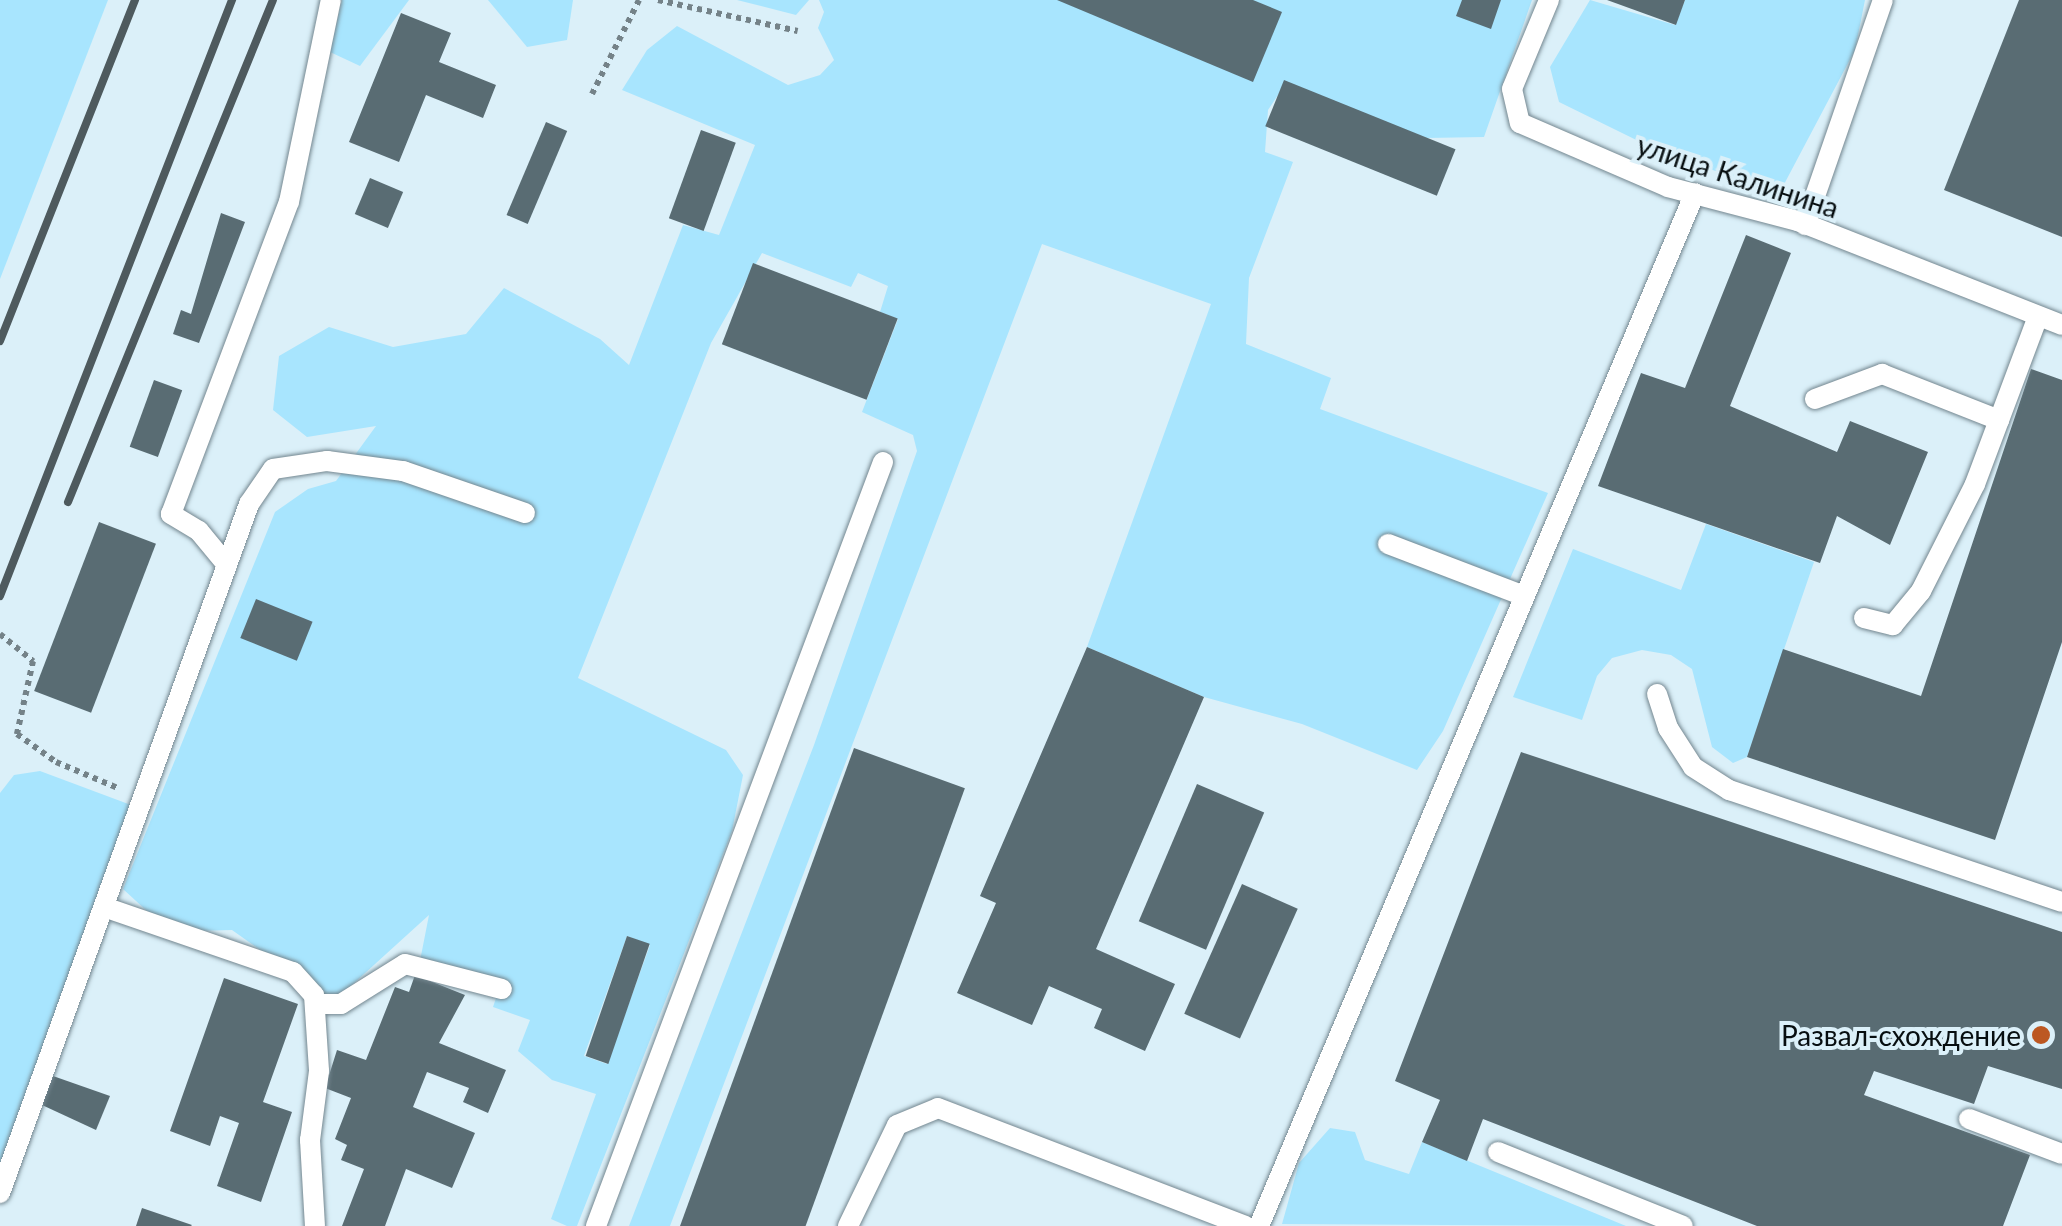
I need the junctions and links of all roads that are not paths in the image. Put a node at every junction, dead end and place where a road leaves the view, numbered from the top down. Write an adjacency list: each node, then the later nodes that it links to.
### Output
1 (331, 0): 13 (lane)
2 (1549, 0): 4 (lane, улица Калинина)
3 (1883, 0): 5 (lane)
4 (1694, 193): 5 (lane, улица Калинина); 14 (lane)
5 (1804, 224): 6 (lane, улица Калинина)
6 (2038, 316): 7 (lane, улица Калинина); 9 (lane)
7 (2062, 325)
8 (1815, 399): 9 (lane)
9 (1999, 420): 15 (lane)
10 (883, 462): 26 (lane)
11 (524, 514): 13 (lane)
12 (1388, 544): 14 (lane)
13 (228, 565): 18 (lane)
14 (1524, 596): 29 (lane)
15 (1864, 618)
16 (1657, 694): 17 (lane)
17 (2062, 902)
18 (104, 907): 20 (lane); 24 (lane)
19 (502, 988): 20 (lane)
20 (315, 1004): 25 (lane)
21 (1969, 1119): 23 (lane)
22 (1498, 1152): 30 (lane)
23 (2062, 1154)
24 (0, 1193)
25 (315, 1226)
26 (596, 1226)
27 (848, 1226): 28 (lane)
28 (1245, 1226)
29 (1259, 1226)
30 (1684, 1226)

